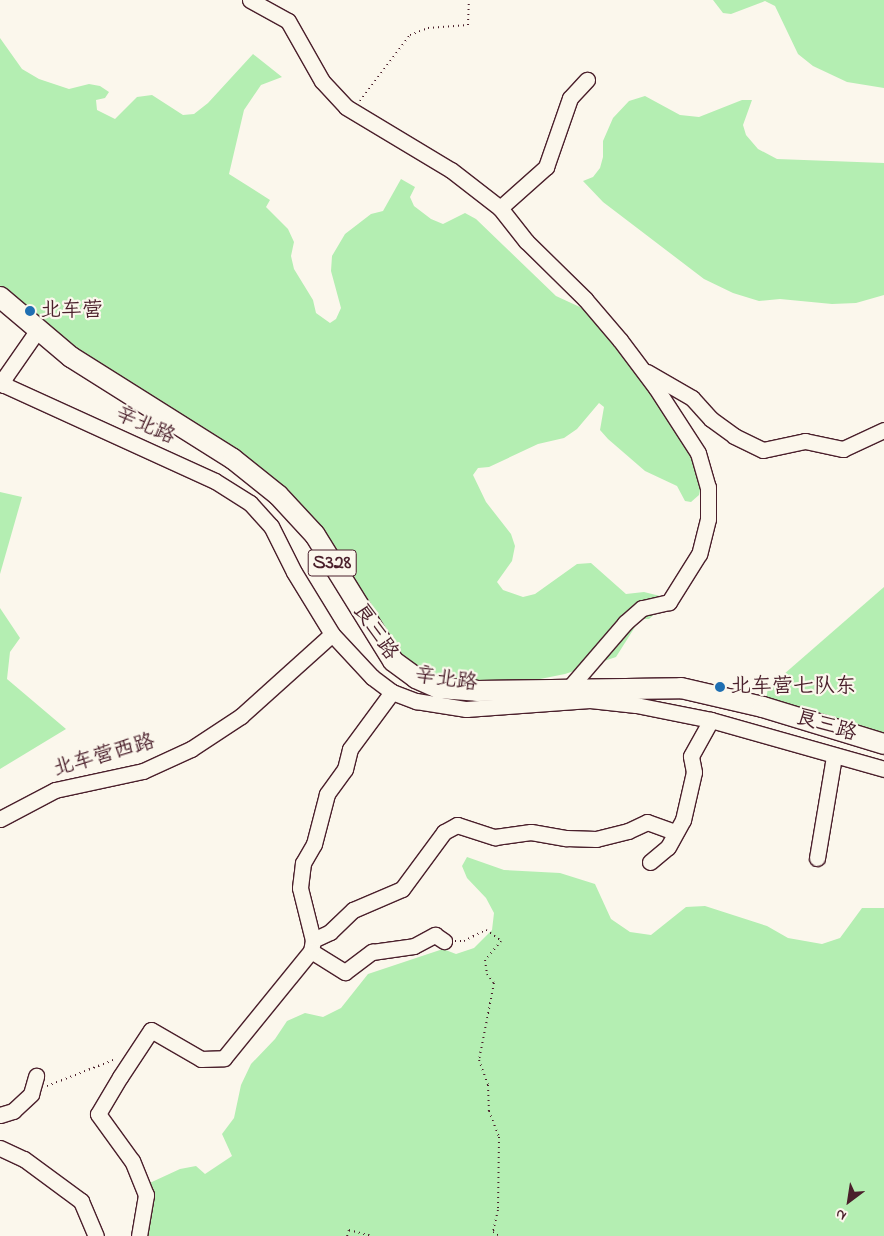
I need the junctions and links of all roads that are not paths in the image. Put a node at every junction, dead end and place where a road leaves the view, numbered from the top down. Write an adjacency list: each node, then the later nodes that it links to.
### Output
1 (250, 0): 3 (street)
2 (587, 80): 3 (street)
3 (500, 208): 6 (street)
4 (0, 297): 5 (main road, 良三路 / S328)
5 (38, 331): 7 (street); 10 (main road, 良三路 / S328)
6 (642, 369): 8 (street); 10 (street)
7 (2, 384): 9 (street, 辛北路)
8 (884, 430)
9 (332, 634): 11 (street, 辛北路); 16 (street, 北车营西路)
10 (569, 688): 13 (main road, 良三路 / S328)
11 (392, 692): 12 (street, 辛北路); 21 (street)
12 (712, 720): 14 (street, 辛北路); 17 (street)
13 (884, 744)
14 (834, 756): 15 (street, 辛北路); 18 (street)
15 (884, 769)
16 (0, 819)
17 (674, 832): 19 (street); 21 (street)
18 (817, 858)
19 (650, 862)
20 (444, 941): 21 (street)
21 (312, 946): 26 (street)
22 (36, 1076): 23 (street)
23 (0, 1115)
24 (0, 1148): 25 (street)
25 (96, 1236)
26 (139, 1236)

